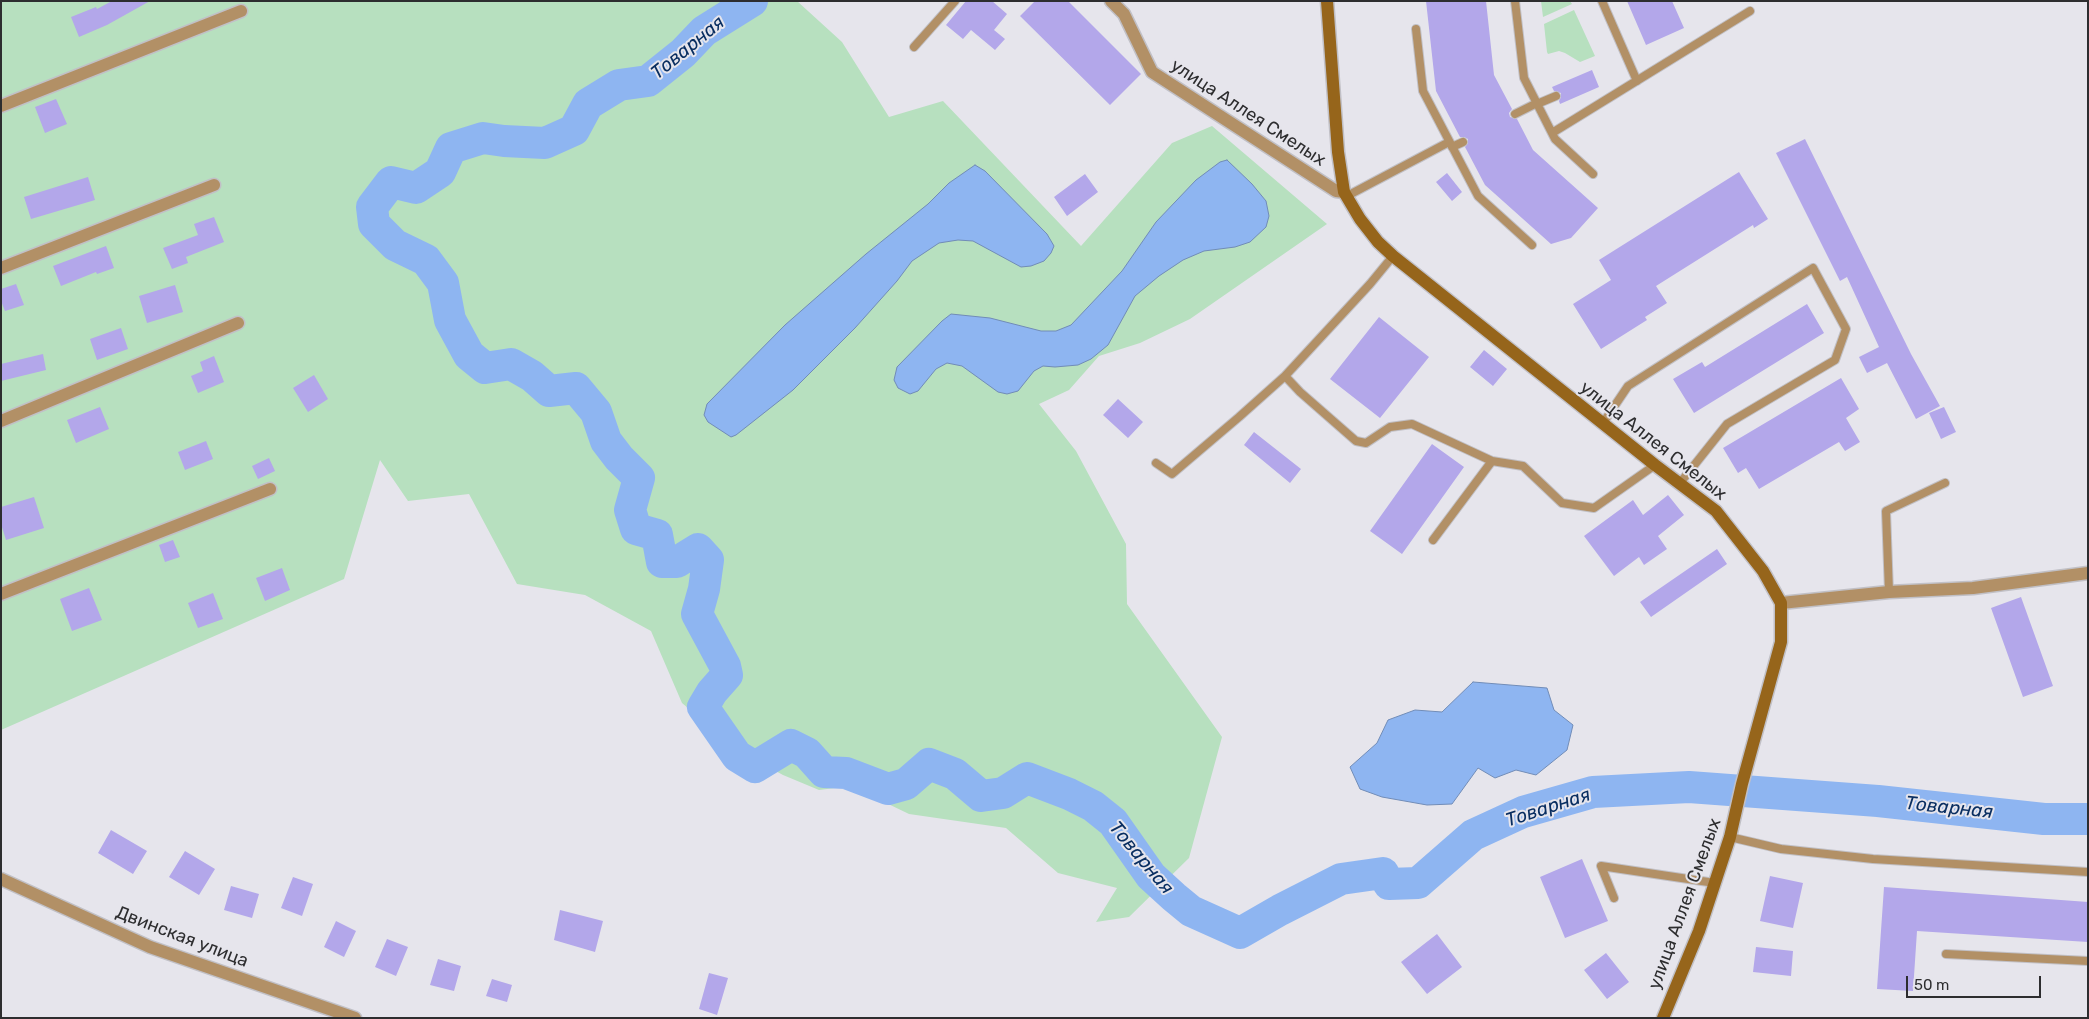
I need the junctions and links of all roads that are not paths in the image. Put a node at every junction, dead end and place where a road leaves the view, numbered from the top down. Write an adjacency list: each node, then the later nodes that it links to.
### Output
1 (955, 1): 9 (lane)
2 (1111, 1): 20 (street, улица Аллея Смелых)
3 (1327, 1): 20 (main road, улица Аллея Смелых)
4 (1515, 1): 12 (lane)
5 (1602, 1): 10 (lane)
6 (1750, 10): 10 (lane)
7 (242, 11): 13 (street)
8 (1416, 28): 17 (lane)
9 (914, 46)
10 (1637, 81): 15 (lane)
11 (1556, 96): 12 (lane)
12 (1537, 104): 14 (lane); 15 (lane)
13 (1, 106)
14 (1515, 114)
15 (1552, 133): 18 (lane)
16 (1463, 142): 17 (lane)
17 (1451, 145): 20 (lane); 21 (lane)
18 (1593, 174)
19 (214, 185): 23 (street)
20 (1346, 194): 22 (main road, улица Аллея Смелых)
21 (1532, 245)
22 (1393, 256): 25 (lane); 27 (main road, улица Аллея Смелых)
23 (1, 268)
24 (238, 323): 26 (street)
25 (1285, 376): 28 (lane); 29 (lane)
26 (1, 421)
27 (1603, 423): 30 (main road, улица Аллея Смелых); 32 (lane)
28 (1492, 461): 30 (lane); 34 (lane)
29 (1156, 463)
30 (1655, 465): 32 (main road, улица Аллея Смелых)
31 (1945, 482): 36 (lane)
32 (1680, 483): 38 (main road, улица Аллея Смелых)
33 (270, 489): 37 (street)
34 (1432, 540)
35 (2088, 573): 36 (street)
36 (1889, 592): 38 (street)
37 (1, 594)
38 (1781, 604): 39 (main road, улица Аллея Смелых)
39 (1730, 838): 40 (lane); 42 (main road, улица Аллея Смелых)
40 (2088, 872)
41 (1, 879): 46 (street, Двинская улица)
42 (1715, 883): 43 (lane); 47 (main road, улица Аллея Смелых)
43 (1614, 898)
44 (1946, 954): 45 (lane)
45 (2088, 961)
46 (355, 1018)
47 (1662, 1018)

